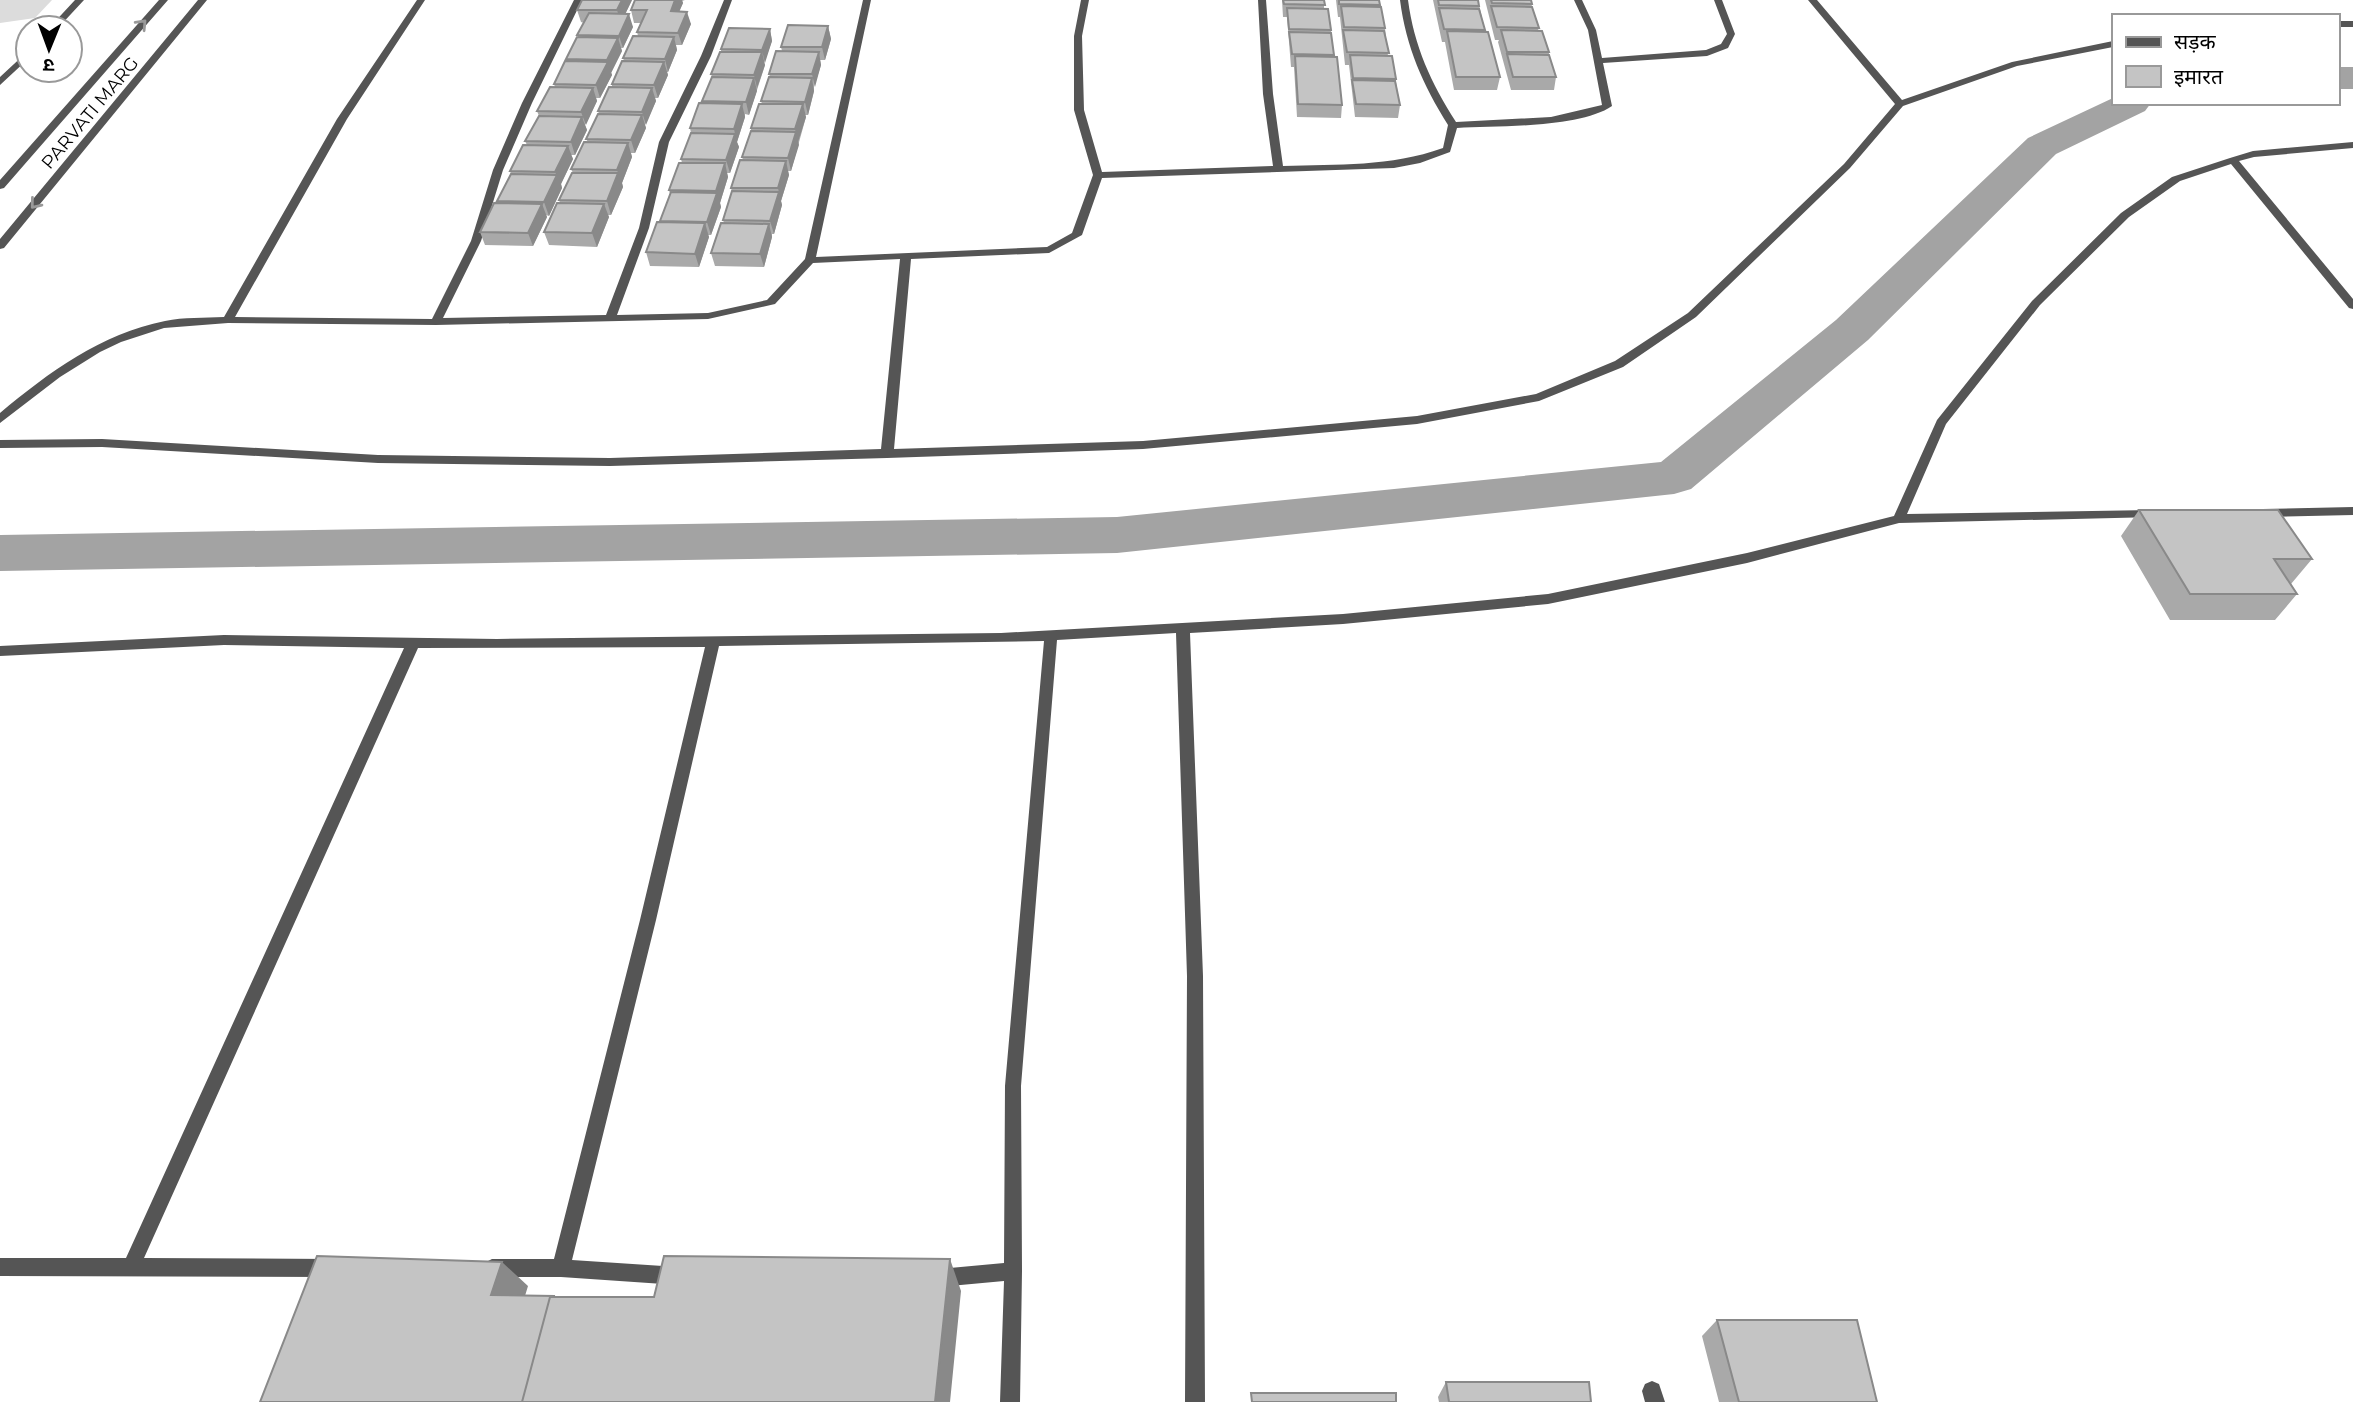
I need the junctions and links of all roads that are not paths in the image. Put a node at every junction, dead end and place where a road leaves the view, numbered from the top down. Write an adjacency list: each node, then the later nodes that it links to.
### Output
1 (80, 0): 14 (street)
2 (164, 0): 25 (street, PARVATI MARG, one-way to 2)
3 (203, 0): 26 (street, PARVATI MARG, one-way to 26)
4 (421, 0): 31 (street)
5 (578, 0): 32 (street)
6 (728, 0): 30 (street)
7 (867, 0): 28 (street)
8 (1085, 0): 24 (street)
9 (1262, 0): 23 (street)
10 (1404, 0): 20 (street)
11 (1577, 0): 16 (street)
12 (1718, 0): 16 (street)
13 (1812, 0): 19 (street)
14 (66, 14)
15 (2112, 44): 19 (street)
16 (1598, 61): 20 (street)
17 (14, 68): 18 (street)
18 (0, 82)
19 (1900, 104): 35 (street)
20 (1453, 125): 23 (street)
21 (2353, 145): 22 (street)
22 (2233, 160): 29 (street); 39 (street)
23 (1279, 170): 24 (street)
24 (1098, 175): 27 (street)
25 (0, 186)
26 (0, 246)
27 (906, 256): 28 (street); 35 (street)
28 (810, 260): 30 (street)
29 (2353, 306)
30 (611, 316): 32 (street)
31 (228, 320): 32 (street); 33 (street)
32 (436, 322)
33 (0, 419)
34 (0, 444): 35 (street)
35 (887, 454)
36 (2353, 511): 37 (street)
37 (2243, 513)
38 (2160, 514): 39 (street)
39 (1899, 519): 40 (street)
40 (1182, 628): 41 (street); 54 (street)
41 (1051, 636): 42 (street); 50 (street)
42 (713, 642): 43 (street); 49 (street)
43 (414, 643): 44 (street); 46 (street)
44 (1, 652)
45 (0, 1267): 46 (street)
46 (131, 1267): 47 (street)
47 (353, 1268)
48 (477, 1268): 49 (street)
49 (561, 1268): 51 (street)
50 (1013, 1271): 52 (street); 53 (street)
51 (693, 1277)
52 (915, 1280)
53 (1010, 1402)
54 (1195, 1402)

